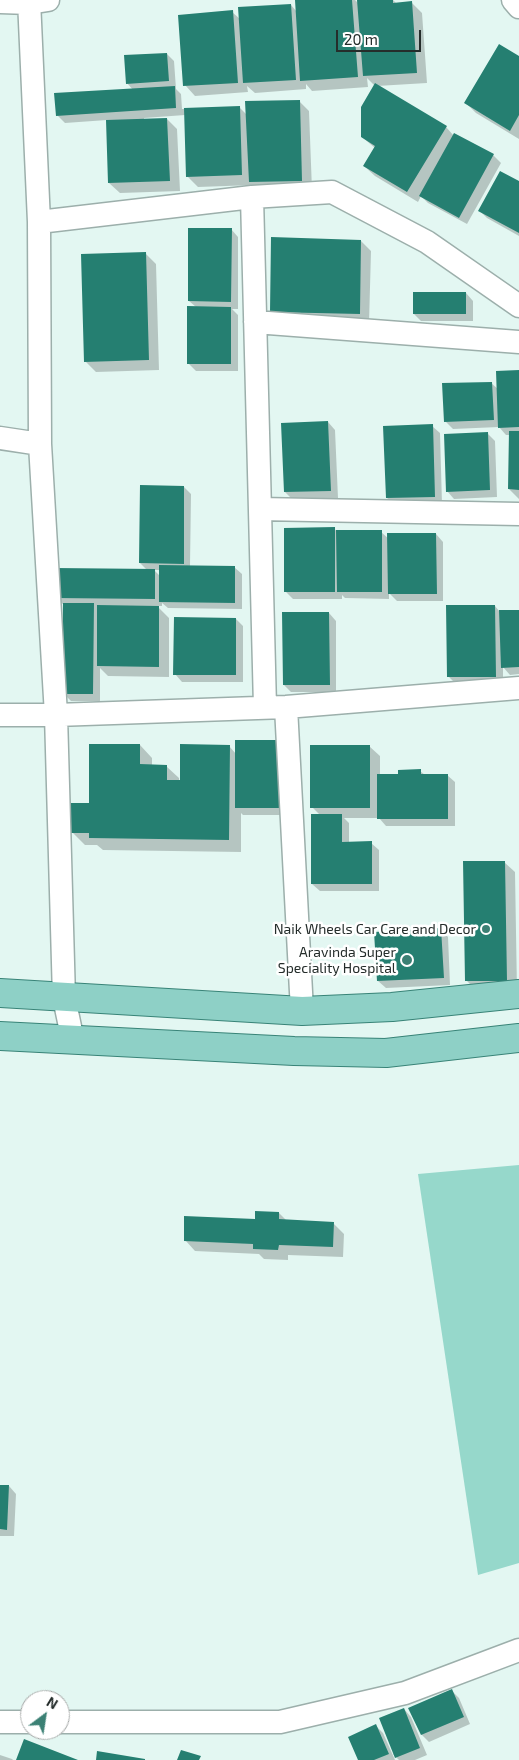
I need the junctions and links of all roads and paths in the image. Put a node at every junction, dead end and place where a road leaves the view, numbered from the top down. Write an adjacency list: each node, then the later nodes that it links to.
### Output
1 (513, 0): 4 (street)
2 (35, 1): 3 (street); 6 (street)
3 (0, 2)
4 (519, 7)
5 (252, 197): 6 (street); 7 (street); 8 (street)
6 (39, 222): 11 (street)
7 (519, 306)
8 (255, 322): 9 (street); 12 (street)
9 (519, 342)
10 (0, 438): 11 (street)
11 (40, 444): 17 (street)
12 (260, 509): 13 (street); 15 (street)
13 (519, 514)
14 (519, 688): 15 (street)
15 (276, 707): 17 (street); 21 (street)
16 (0, 715): 17 (street)
17 (56, 715): 20 (street)
18 (0, 993): 20 (main road)
19 (519, 994): 21 (main road)
20 (64, 998): 21 (main road); 24 (street)
21 (302, 1011)
22 (0, 1036): 24 (main road)
23 (519, 1038): 24 (main road)
24 (73, 1041)
25 (519, 1650): 28 (street)
26 (0, 1722): 27 (street)
27 (20, 1722)
28 (70, 1722)

